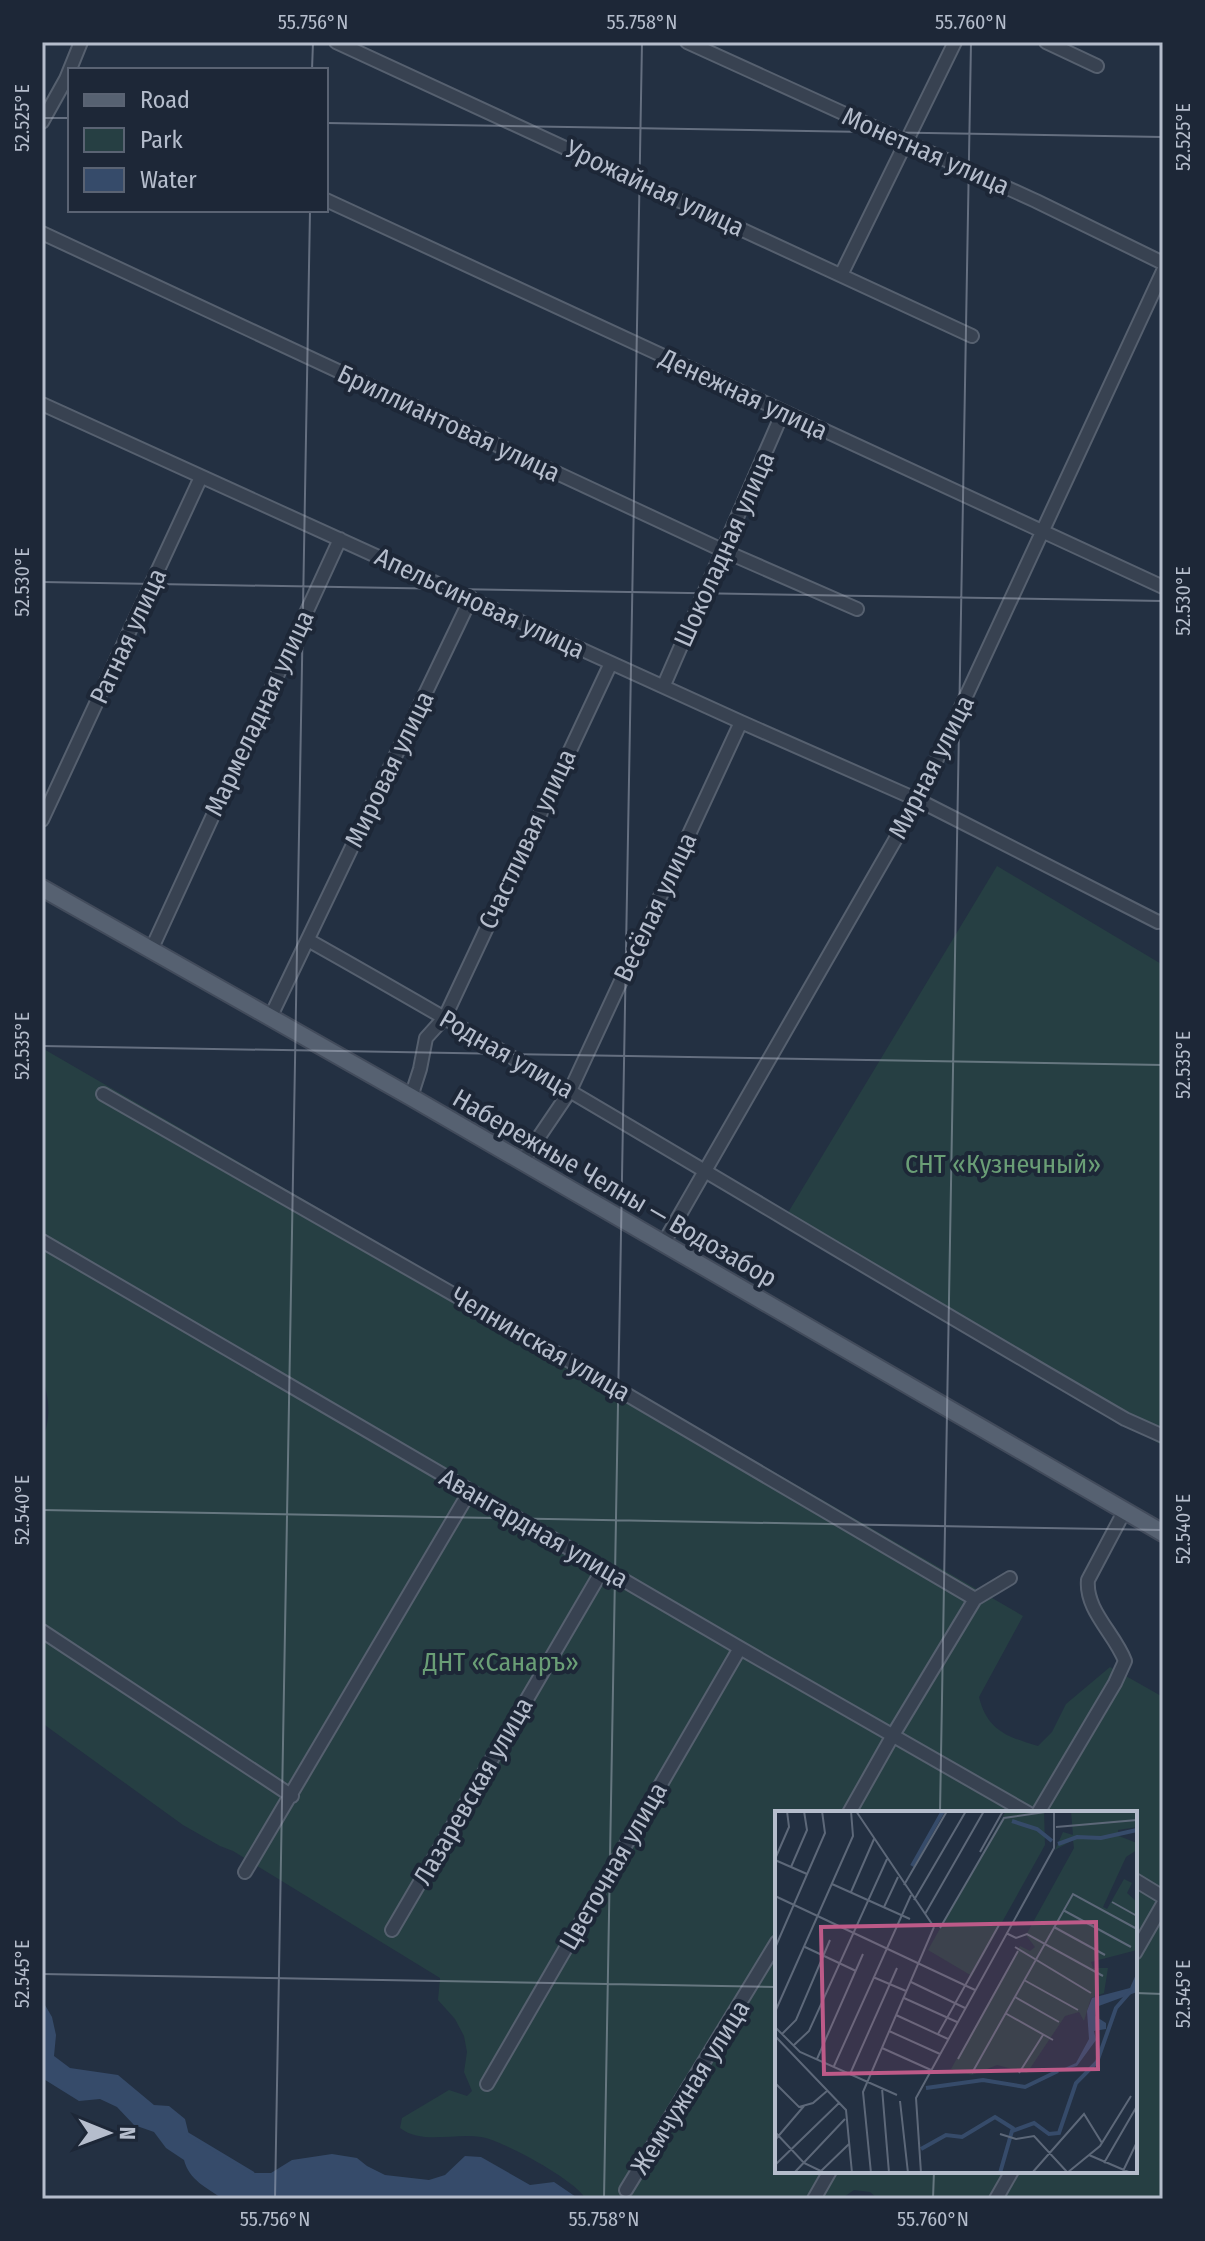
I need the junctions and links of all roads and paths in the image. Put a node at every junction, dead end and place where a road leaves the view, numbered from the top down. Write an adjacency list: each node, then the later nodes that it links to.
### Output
1 (81, 42): 7 (street)
2 (336, 42): 15 (street, Урожайная улица)
3 (687, 42): 10 (street, Монетная улица)
4 (955, 42): 10 (street)
5 (1046, 42): 6 (street)
6 (1097, 66)
7 (72, 68)
8 (68, 80): 9 (street)
9 (42, 122)
10 (907, 143): 13 (street, Монетная улица); 15 (street)
11 (328, 201): 18 (street, Денежная улица)
12 (42, 233): 22 (street, Бриллиантовая улица)
13 (1163, 263)
14 (1163, 271): 20 (street, Мирная улица)
15 (842, 273): 16 (street, Урожайная улица)
16 (972, 336)
17 (42, 404): 19 (street, Апельсиновая улица)
18 (783, 412): 20 (street, Денежная улица); 22 (street, Шоколадная улица)
19 (201, 477): 21 (street, Апельсиновая улица); 30 (street, Ратная улица)
20 (1041, 531): 23 (street, Денежная улица); 29 (street, Мирная улица)
21 (340, 539): 24 (street, Апельсиновая улица); 34 (street, Мармеладная улица)
22 (722, 550): 25 (street, Бриллиантовая улица); 27 (street, Шоколадная улица)
23 (1163, 587)
24 (471, 598): 26 (street, Апельсиновая улица); 33 (street, Мировая улица)
25 (857, 609)
26 (611, 663): 27 (street, Апельсиновая улица); 36 (street, Счастливая улица)
27 (664, 685): 28 (street, Апельсиновая улица)
28 (741, 722): 29 (street, Апельсиновая улица); 37 (street, Весёлая улица)
29 (918, 800): 32 (street, Апельсиновая улица); 41 (street, Мирная улица)
30 (42, 820)
31 (42, 888): 34 (main road, Набережные Челны — Водозабор)
32 (1163, 921)
33 (308, 940): 35 (street, Мировая улица); 36 (street, Родная улица)
34 (152, 948): 35 (main road, Набережные Челны — Водозабор)
35 (271, 1016): 39 (main road, Набережные Челны — Водозабор)
36 (445, 1017): 37 (street, Родная улица); 39 (street, Счастливая улица)
37 (570, 1091): 40 (street, Весёлая улица); 41 (street, Родная улица)
38 (103, 1094): 50 (street, Челнинская улица)
39 (411, 1097): 40 (main road, Набережные Челны — Водозабор)
40 (522, 1162): 43 (main road, Набережные Челны — Водозабор)
41 (705, 1169): 43 (street, Мирная улица); 44 (street, Родная улица)
42 (42, 1241): 45 (street, Авангардная улица)
43 (663, 1244): 46 (main road, Набережные Челны — Водозабор)
44 (1163, 1436)
45 (470, 1491): 48 (street, Авангардная улица); 54 (street)
46 (1125, 1510): 47 (main road, Набережные Челны — Водозабор); 57 (street)
47 (1163, 1533)
48 (603, 1569): 52 (street, Авангардная улица); 62 (street, Лазаревская улица)
49 (1010, 1578): 50 (street)
50 (975, 1599): 53 (street)
51 (42, 1631): 54 (street)
52 (740, 1648): 53 (street, Авангардная улица); 65 (street, Цветочная улица)
53 (893, 1735): 55 (street); 56 (street, Авангардная улица)
54 (292, 1796): 58 (street)
55 (850, 1811)
56 (1025, 1811)
57 (1039, 1811)
58 (245, 1872)
59 (1137, 1881): 60 (street)
60 (1163, 1897)
61 (1163, 1904): 64 (street)
62 (392, 1930)
63 (775, 1945): 68 (street, Жемчужная улица)
64 (1137, 1950)
65 (487, 2084)
66 (829, 2173): 69 (street)
67 (1011, 2173): 70 (street)
68 (626, 2190)
69 (814, 2199)
70 (996, 2199)

